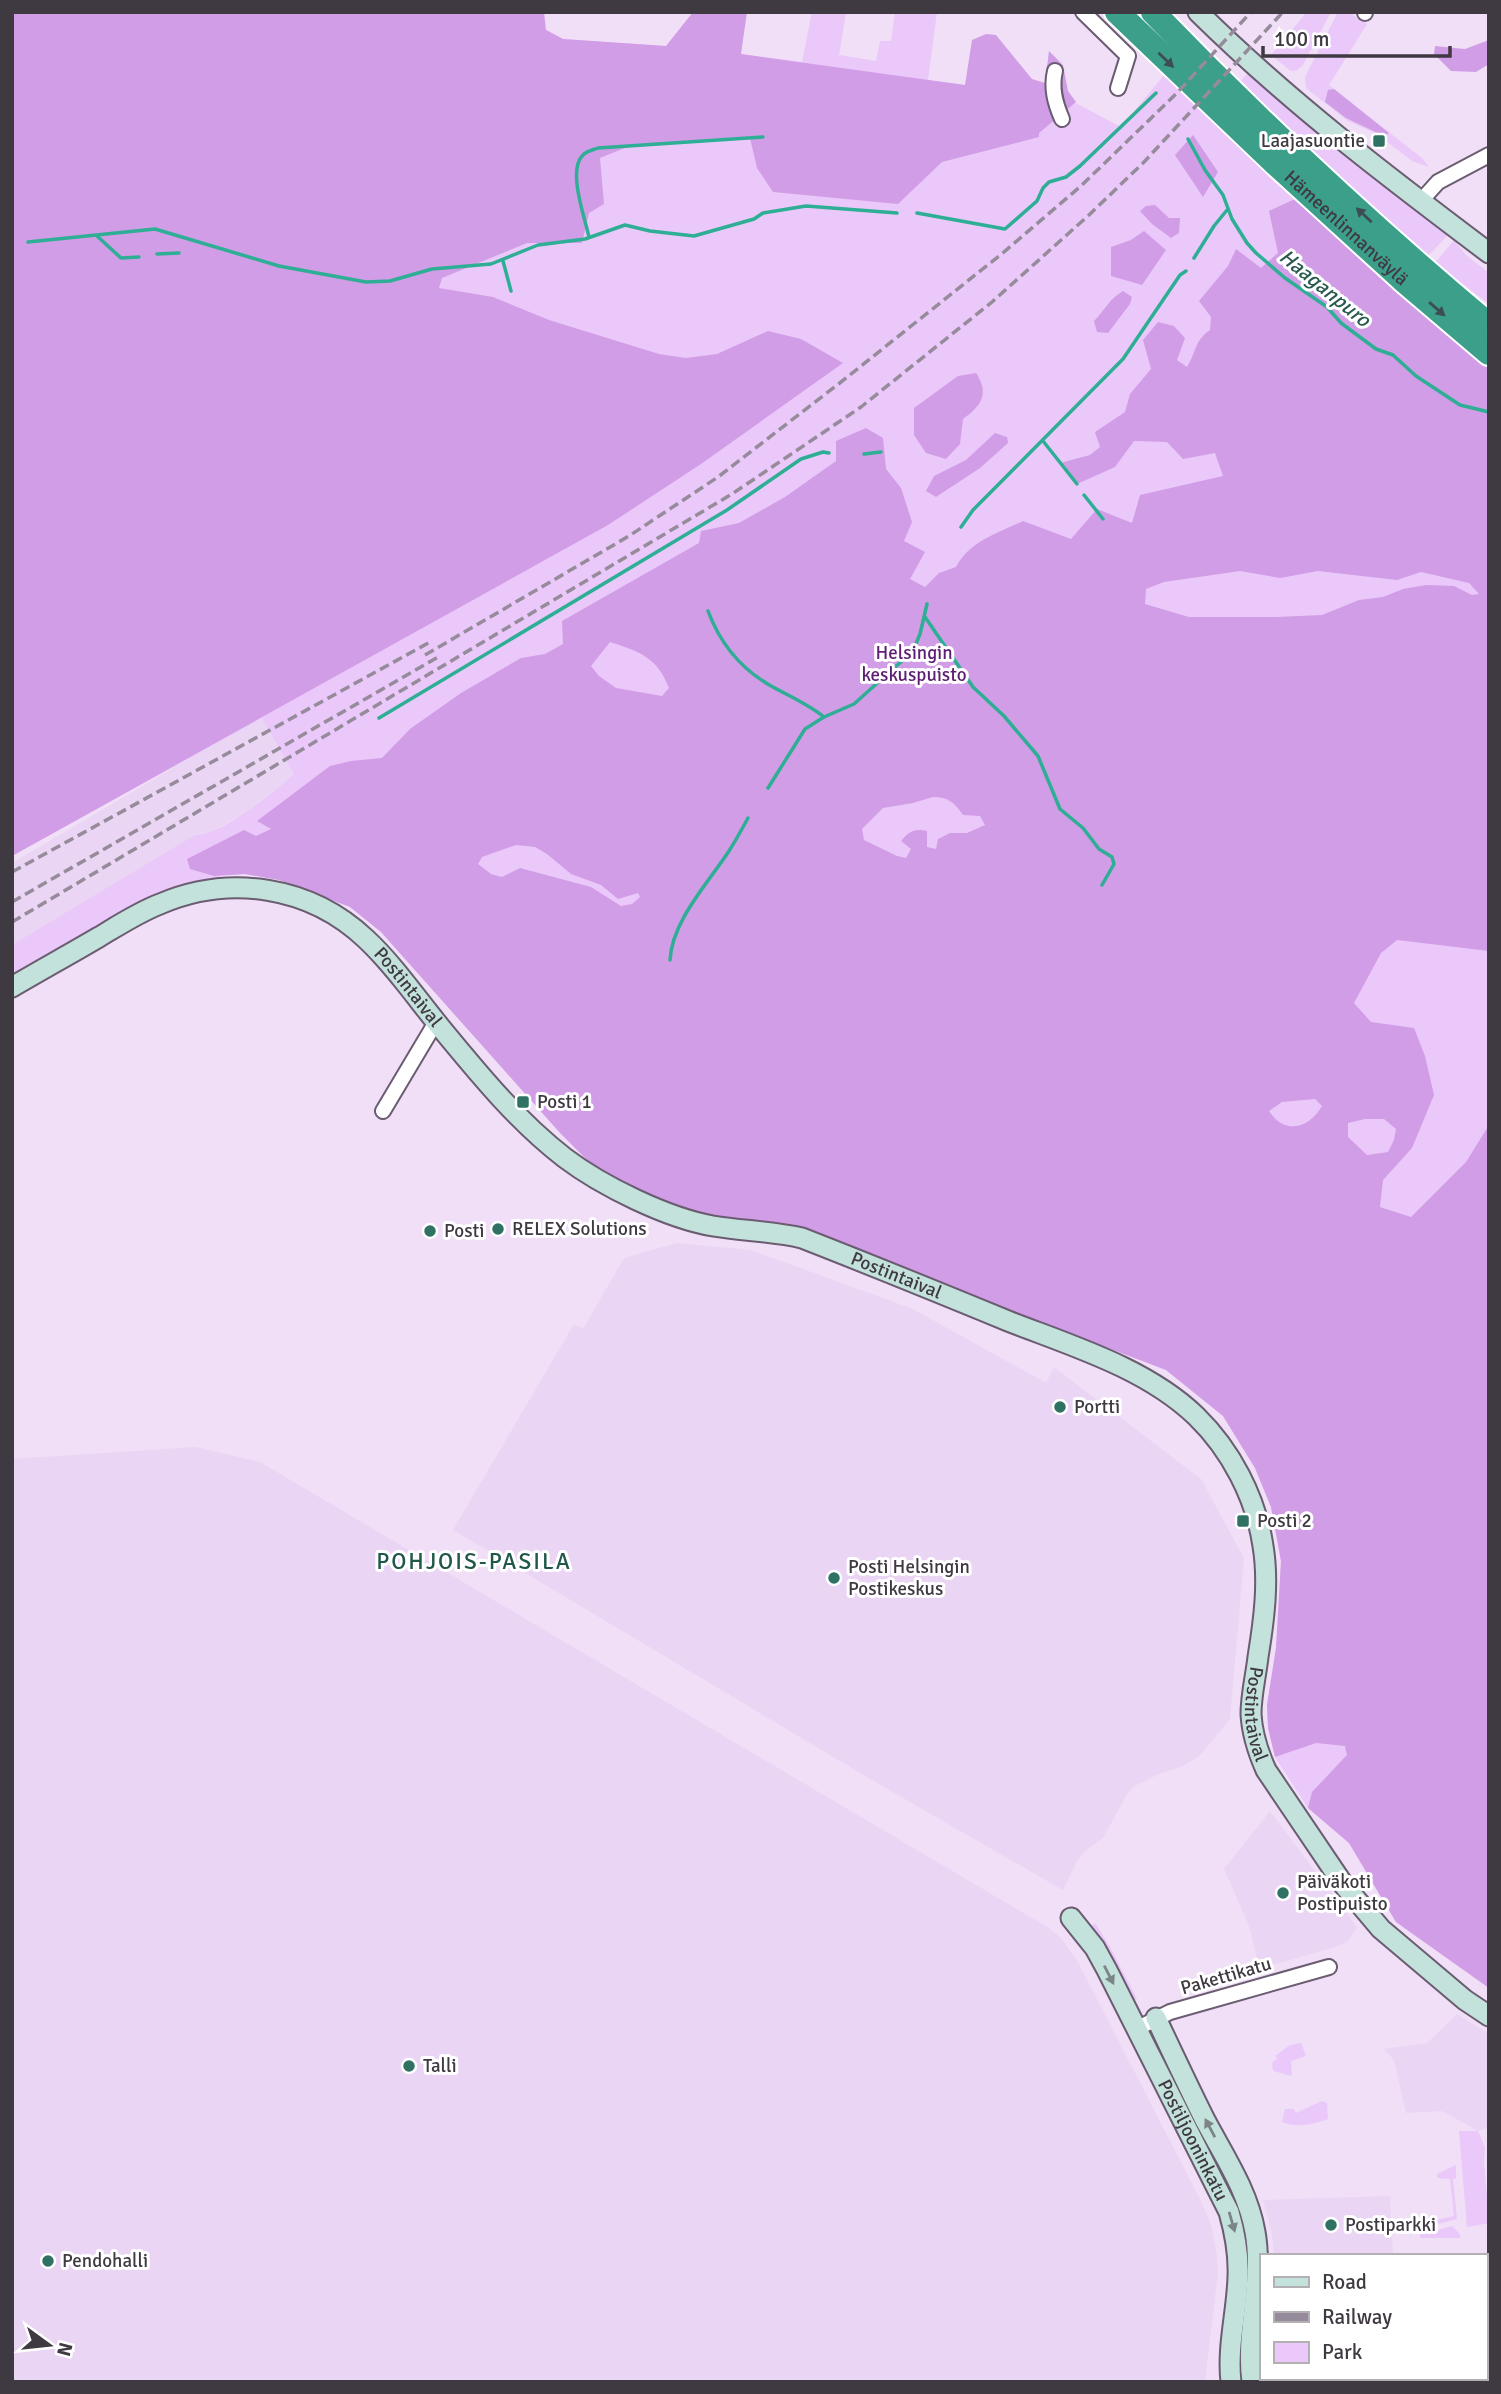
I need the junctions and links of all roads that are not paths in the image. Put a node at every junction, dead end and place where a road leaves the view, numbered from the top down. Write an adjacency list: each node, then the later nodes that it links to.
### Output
1 (1083, 12): 6 (street)
2 (1117, 12): 12 (highway, Hämeenlinnanväylä, one-way to 12)
3 (1153, 12): 11 (highway, Hämeenlinnanväylä, one-way to 3)
4 (1198, 12): 9 (street)
5 (1055, 71): 7 (street)
6 (1118, 88)
7 (1062, 119)
8 (1488, 156): 9 (street)
9 (1420, 202): 10 (street)
10 (1489, 253)
11 (1489, 325)
12 (1489, 353)
13 (12, 987): 14 (street, Postintaival)
14 (436, 1022): 15 (street); 18 (street, Postintaival)
15 (383, 1111)
16 (1071, 1918): 20 (street, Postiljooninkatu, one-way to 20)
17 (1329, 1967): 19 (street, Pakettikatu)
18 (1489, 2016)
19 (1156, 2018): 20 (street, Pakettikatu); 21 (street, Postiljooninkatu, one-way to 19)
20 (1136, 2029): 21 (street, Postiljooninkatu, one-way to 21)
21 (1252, 2280): 22 (street, Postiljooninkatu); 23 (street, Postiljooninkatu)
22 (1231, 2382)
23 (1252, 2382)

